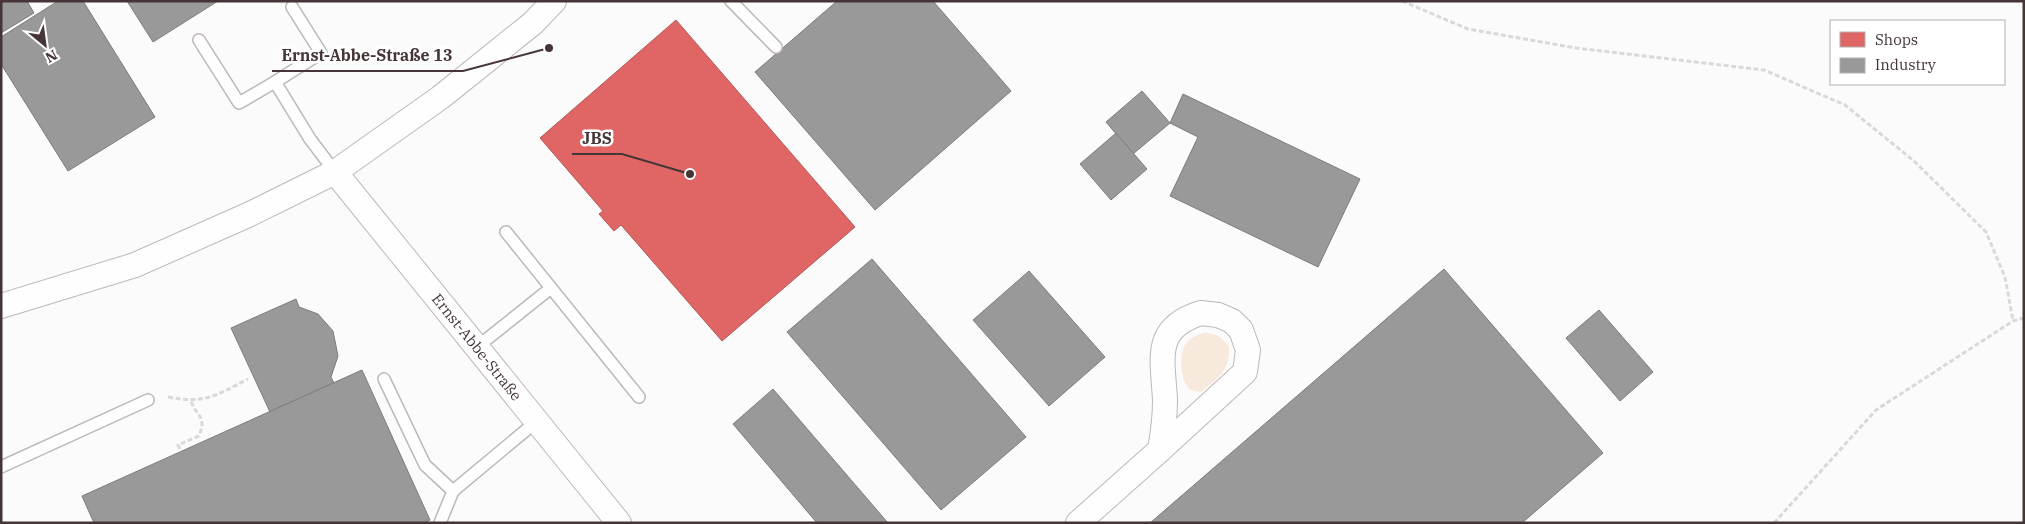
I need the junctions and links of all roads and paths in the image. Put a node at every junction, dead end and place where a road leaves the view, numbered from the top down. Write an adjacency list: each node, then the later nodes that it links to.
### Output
1 (554, 1): 8 (street)
2 (732, 1): 6 (lane)
3 (1402, 1): 13 (path)
4 (292, 7): 7 (lane)
5 (199, 40): 7 (lane)
6 (776, 47)
7 (275, 82): 8 (lane)
8 (335, 172): 11 (street); 14 (street, Ernst-Abbe-Straße)
9 (506, 232): 10 (lane)
10 (551, 288): 14 (lane); 17 (lane)
11 (1, 306)
12 (2024, 318): 13 (path)
13 (2012, 321): 28 (path)
14 (478, 347): 20 (street, Ernst-Abbe-Straße)
15 (384, 379): 24 (lane)
16 (248, 380): 19 (path)
17 (639, 397)
18 (148, 400): 19 (path); 23 (lane)
19 (191, 401): 21 (path)
20 (537, 421): 24 (lane); 26 (street, Ernst-Abbe-Straße)
21 (180, 449)
22 (1160, 450): 22 (street); 27 (street)
23 (1, 467)
24 (453, 491): 25 (lane)
25 (440, 523)
26 (619, 523)
27 (1078, 523)
28 (1774, 523)

